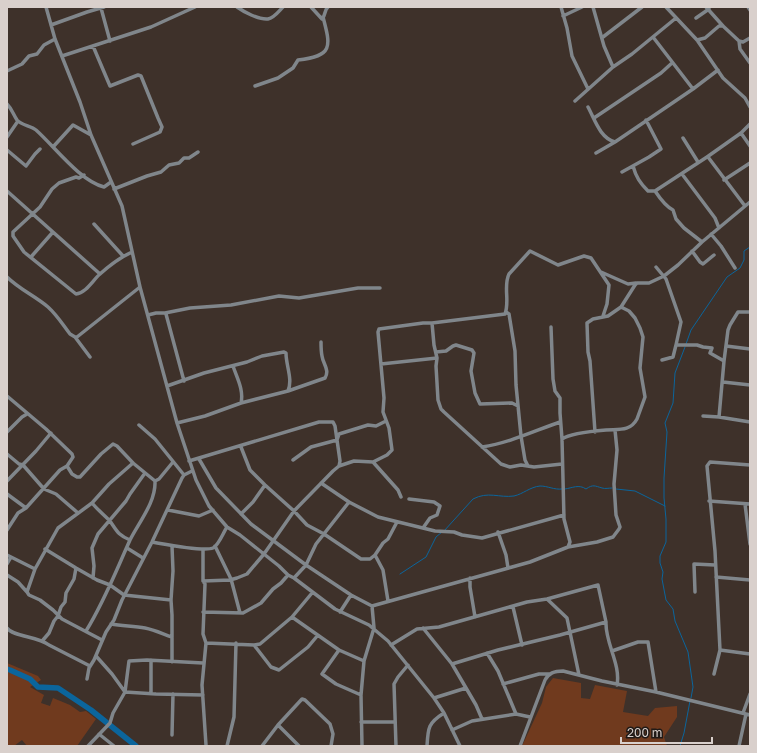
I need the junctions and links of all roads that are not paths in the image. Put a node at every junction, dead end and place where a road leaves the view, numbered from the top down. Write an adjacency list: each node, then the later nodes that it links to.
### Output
1 (46, 7): 20 (street)
2 (103, 7): 20 (street); 27 (street)
3 (195, 7): 27 (street)
4 (237, 7): 5 (street)
5 (283, 7)
6 (311, 7): 17 (street)
7 (328, 7): 17 (street)
8 (560, 7): 16 (street)
9 (582, 7): 16 (street)
10 (593, 7): 22 (street)
11 (642, 7): 22 (street)
12 (666, 7): 18 (street)
13 (748, 7): 15 (street)
14 (707, 8): 19 (street); 21 (street)
15 (750, 10)
16 (564, 16): 37 (street)
17 (323, 17): 36 (street)
18 (676, 18): 23 (street); 26 (street)
19 (696, 18)
20 (51, 26): 25 (street)
21 (723, 26): 26 (street); 28 (street)
22 (603, 37): 33 (street)
23 (653, 37): 31 (street); 33 (street)
24 (750, 38): 28 (street)
25 (55, 39): 30 (street); 35 (street)
26 (697, 40): 34 (street)
27 (110, 41): 29 (street)
28 (741, 42): 32 (street)
29 (93, 46): 30 (street); 52 (street)
30 (62, 56): 48 (street)
31 (672, 63): 38 (street); 43 (street)
32 (750, 63)
33 (613, 67): 37 (street)
34 (718, 70): 38 (street); 42 (street)
35 (7, 71)
36 (255, 86)
37 (588, 89): 39 (street)
38 (692, 89): 44 (street)
39 (575, 100)
40 (7, 104): 45 (street)
41 (588, 107): 43 (street)
42 (750, 107)
43 (594, 118): 51 (street)
44 (646, 120): 51 (street); 64 (street)
45 (18, 121): 49 (street); 54 (street)
46 (750, 124): 47 (street)
47 (741, 133): 53 (street); 61 (street)
48 (91, 135): 54 (street); 69 (street)
49 (7, 137)
50 (683, 138): 62 (street)
51 (616, 142): 58 (street)
52 (133, 144)
53 (750, 146)
54 (53, 147): 67 (street)
55 (40, 149): 59 (street)
56 (7, 150): 59 (street)
57 (198, 152): 70 (street)
58 (596, 153)
59 (12, 154): 60 (street)
60 (7, 156)
61 (707, 157): 62 (street); 68 (street)
62 (698, 162): 66 (street)
63 (750, 163): 68 (street)
64 (633, 166): 65 (street); 72 (street)
65 (622, 172)
66 (682, 174): 72 (street); 77 (street)
67 (84, 175): 69 (street); 75 (street)
68 (724, 180): 74 (street)
69 (111, 182): 70 (street)
70 (114, 189): 82 (street)
71 (7, 191): 75 (street)
72 (655, 192): 80 (street)
73 (750, 202): 74 (street)
74 (745, 206): 77 (street)
75 (33, 213): 78 (street); 85 (street)
76 (94, 224): 84 (street)
77 (719, 228): 79 (street)
78 (53, 232): 85 (street); 89 (street)
79 (711, 234): 80 (street); 87 (street)
80 (702, 242): 81 (street)
81 (692, 251): 83 (street); 90 (street)
82 (132, 252): 84 (street); 93 (street)
83 (714, 255)
84 (123, 256): 89 (street)
85 (31, 257): 89 (street)
86 (656, 267): 90 (street)
87 (735, 268)
88 (600, 272): 92 (street); 96 (street); 100 (street)
89 (100, 274)
90 (664, 276): 92 (street); 105 (street)
91 (7, 277): 103 (street)
92 (637, 283): 95 (street)
93 (140, 287): 99 (street); 103 (street)
94 (380, 288): 98 (street)
95 (621, 307): 100 (street); 131 (street)
96 (506, 312): 101 (street); 122 (street)
97 (750, 312): 106 (street)
98 (165, 313): 99 (street); 115 (street)
99 (148, 315): 118 (street)
100 (603, 316): 133 (street)
101 (432, 323): 108 (street); 113 (street)
102 (551, 327): 127 (street)
103 (75, 337): 109 (street)
104 (321, 342): 119 (street)
105 (676, 345): 111 (street); 112 (street)
106 (726, 346): 107 (street); 112 (street)
107 (750, 349)
108 (436, 352): 110 (street); 122 (street)
109 (90, 357)
110 (437, 358): 113 (street); 138 (street)
111 (662, 360)
112 (724, 361): 116 (street)
113 (381, 364): 126 (street)
114 (233, 366): 115 (street); 119 (street); 121 (street)
115 (184, 380): 118 (street)
116 (722, 382): 117 (street); 125 (street)
117 (750, 385)
118 (167, 386): 129 (street)
119 (288, 391): 121 (street)
120 (7, 396): 123 (street)
121 (241, 403): 129 (street)
122 (518, 406): 135 (street)
123 (27, 414): 132 (street); 134 (street)
124 (703, 416): 125 (street)
125 (719, 417): 128 (street)
126 (386, 420): 137 (street); 145 (street)
127 (560, 422): 135 (street); 136 (street)
128 (750, 422)
129 (178, 423): 143 (street)
130 (139, 425): 144 (street)
131 (614, 430): 133 (street); 189 (street)
132 (7, 432)
133 (595, 432): 136 (street)
134 (50, 434): 148 (street); 150 (street)
135 (521, 436): 138 (street); 152 (street)
136 (562, 439): 147 (street)
137 (337, 440): 139 (street); 142 (street); 151 (street)
138 (482, 446): 152 (street)
139 (241, 447): 141 (street); 159 (street)
140 (7, 454): 148 (street)
141 (199, 459): 143 (street); 173 (street)
142 (293, 460)
143 (189, 461): 153 (street)
144 (173, 462): 155 (street); 157 (street)
145 (373, 462): 151 (street); 162 (street)
146 (133, 463): 150 (street); 154 (street); 166 (street)
147 (562, 464): 152 (street); 174 (street)
148 (23, 465): 156 (street); 160 (street)
149 (750, 465): 164 (street)
150 (67, 466): 160 (street)
151 (339, 466): 158 (street)
152 (528, 466)
153 (192, 471): 155 (street); 170 (street)
154 (145, 473): 157 (street); 175 (street)
155 (184, 475): 169 (street)
156 (7, 481)
157 (155, 481): 182 (street)
158 (321, 483): 165 (street); 171 (street)
159 (265, 485): 171 (street); 173 (street)
160 (44, 489): 168 (street); 172 (street)
161 (7, 494): 168 (street)
162 (401, 497)
163 (409, 499): 178 (street)
164 (709, 501): 167 (street); 199 (street)
165 (349, 502): 176 (street); 181 (street)
166 (92, 503): 172 (street); 175 (street)
167 (748, 504): 184 (street)
168 (26, 508): 179 (street)
169 (168, 510): 170 (street); 185 (street)
170 (213, 510): 177 (street)
171 (294, 511): 181 (street); 183 (street)
172 (78, 513): 191 (street)
173 (241, 514): 183 (street)
174 (564, 515): 180 (street); 189 (street)
175 (110, 522): 182 (street); 206 (street)
176 (397, 522): 178 (street); 194 (street)
177 (227, 527): 188 (street); 193 (street)
178 (423, 528): 180 (street)
179 (7, 530)
180 (498, 532): 201 (street)
181 (324, 534): 194 (street); 198 (street)
182 (130, 540): 190 (street)
183 (274, 540): 193 (street); 198 (street)
184 (750, 540): 186 (street)
185 (152, 542): 187 (street); 196 (street)
186 (750, 544)
187 (172, 546): 192 (street); 219 (street)
188 (215, 546): 192 (street); 209 (street)
189 (568, 547): 201 (street)
190 (127, 548): 196 (street); 212 (street)
191 (45, 549): 200 (street); 202 (street)
192 (203, 549): 211 (street)
193 (264, 554): 204 (street); 209 (street)
194 (375, 555): 220 (street)
195 (9, 556): 197 (street); 202 (street)
196 (143, 558): 216 (street)
197 (7, 564)
198 (306, 565): 207 (street); 217 (street)
199 (715, 565): 205 (street); 214 (street)
200 (76, 568): 206 (street); 226 (street)
201 (508, 568): 208 (street)
202 (35, 569): 213 (street)
203 (7, 575): 213 (street)
204 (288, 575): 207 (street); 225 (street)
205 (716, 577): 210 (street); 246 (street)
206 (93, 578): 212 (street)
207 (294, 578): 215 (street)
208 (470, 578): 220 (street); 228 (street)
209 (231, 579): 211 (street); 225 (street)
210 (750, 580)
211 (203, 581): 223 (street)
212 (110, 585): 216 (street); 234 (street)
213 (27, 592): 226 (street)
214 (695, 592)
215 (312, 593): 224 (street); 227 (street)
216 (124, 595): 219 (street); 230 (street)
217 (351, 595): 221 (street); 224 (street)
218 (547, 599): 222 (street); 229 (street); 235 (street)
219 (171, 600): 237 (street)
220 (388, 601): 221 (street)
221 (372, 606): 232 (street)
222 (513, 607): 228 (street); 244 (street)
223 (203, 612): 225 (street); 240 (street)
224 (340, 612): 232 (street)
225 (240, 613)
226 (58, 616): 234 (street); 238 (street)
227 (292, 617): 236 (street); 242 (street)
228 (475, 617): 233 (street)
229 (606, 622): 235 (street); 247 (street)
230 (111, 624): 237 (street); 239 (street)
231 (7, 628): 238 (street)
232 (374, 628): 243 (street); 252 (street)
233 (423, 628): 243 (street); 255 (street)
234 (86, 631): 239 (street)
235 (570, 631): 244 (street); 260 (street)
236 (318, 636): 242 (street); 245 (street)
237 (172, 637): 253 (street)
238 (43, 640): 256 (street)
239 (102, 640): 250 (street)
240 (206, 643): 241 (street); 254 (street)
241 (236, 644): 242 (street); 287 (street)
242 (254, 645)
243 (391, 645): 257 (street)
244 (522, 645): 248 (street)
245 (339, 650): 252 (street); 271 (street)
246 (720, 650): 249 (street); 259 (street)
247 (612, 651): 263 (street); 266 (street)
248 (487, 653): 255 (street); 262 (street)
249 (750, 654)
250 (96, 656): 256 (street); 265 (street)
251 (152, 660): 253 (street); 265 (street); 267 (street)
252 (364, 661): 271 (street)
253 (172, 662): 254 (street)
254 (203, 663): 270 (street)
255 (452, 664): 264 (street)
256 (90, 666): 261 (street)
257 (409, 667): 272 (street); 279 (street)
258 (550, 674): 260 (street); 262 (street); 276 (street)
259 (714, 674)
260 (579, 675): 263 (street)
261 (87, 679)
262 (503, 684): 274 (street)
263 (617, 685): 266 (street)
264 (466, 688): 272 (street); 277 (street)
265 (125, 692): 267 (street); 282 (street)
266 (656, 692): 275 (street)
267 (151, 694): 268 (street)
268 (173, 694): 270 (street); 283 (street)
269 (750, 694): 275 (street)
270 (202, 695): 284 (street)
271 (361, 695): 278 (street)
272 (434, 698): 273 (street)
273 (444, 713): 281 (street); 293 (street)
274 (516, 714): 276 (street); 277 (street)
275 (746, 714): 296 (street)
276 (530, 717): 295 (street)
277 (482, 719): 281 (street)
278 (361, 722): 279 (street); 291 (street)
279 (394, 722): 292 (street)
280 (278, 725): 288 (street); 289 (street); 290 (street)
281 (452, 730): 294 (street)
282 (99, 734): 285 (street); 286 (street)
283 (172, 736)
284 (206, 745)
285 (88, 746)
286 (114, 746)
287 (227, 746)
288 (262, 746)
289 (300, 746)
290 (331, 746)
291 (362, 746)
292 (396, 746)
293 (427, 746)
294 (460, 746)
295 (520, 746)
296 (739, 746)

